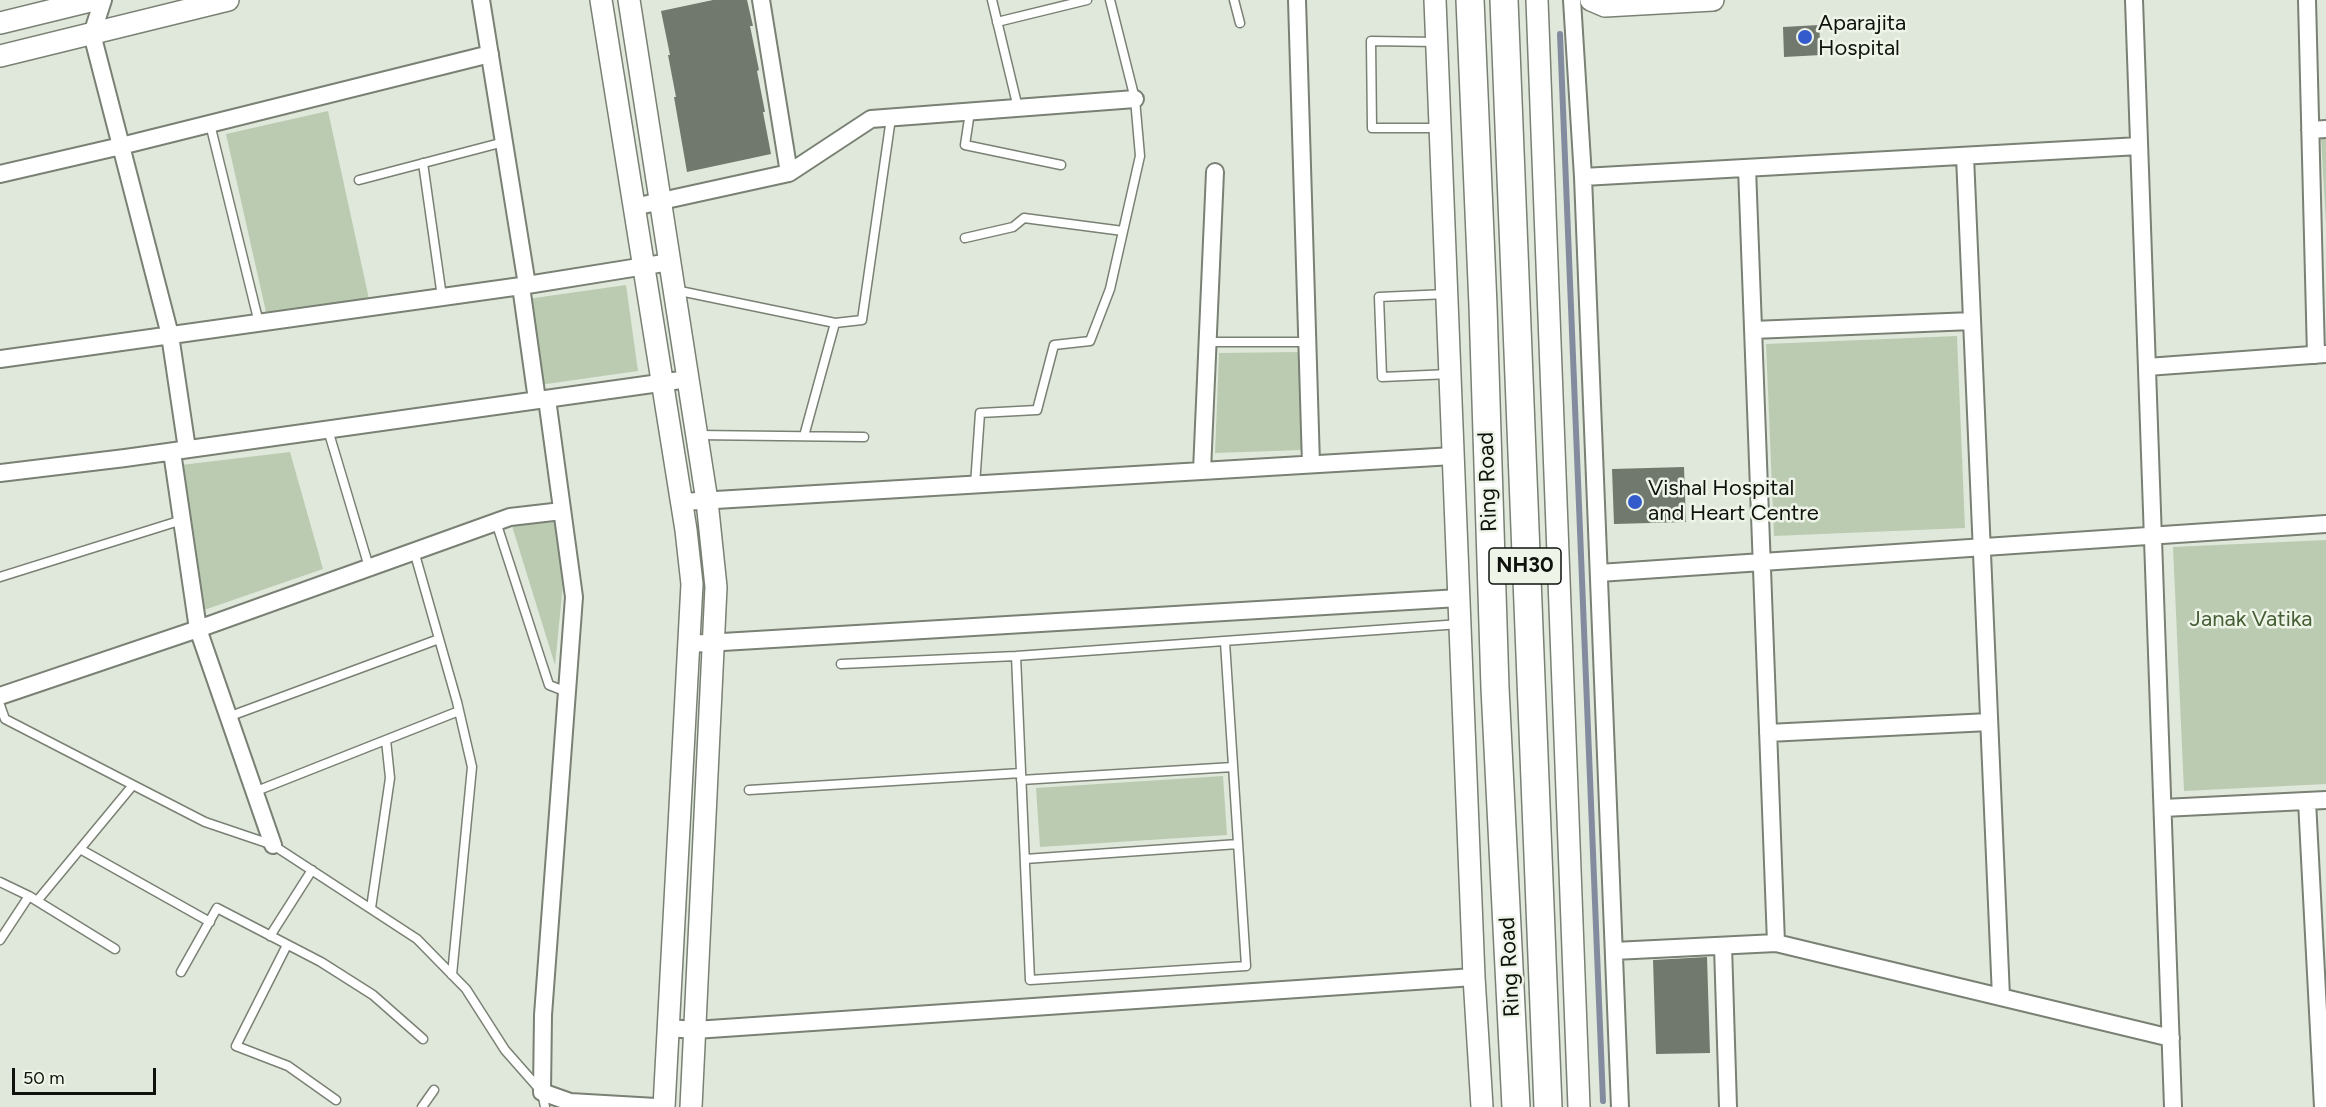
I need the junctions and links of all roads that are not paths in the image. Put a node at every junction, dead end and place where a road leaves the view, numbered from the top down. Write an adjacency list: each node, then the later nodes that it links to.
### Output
1 (94, 0): 23 (street)
2 (103, 0): 25 (street)
3 (228, 0): 25 (street)
4 (481, 0): 27 (street)
5 (602, 0): 49 (street)
6 (629, 0): 48 (street)
7 (761, 0): 44 (street)
8 (992, 0): 22 (lane)
9 (1087, 0): 22 (lane)
10 (1110, 0): 29 (lane)
11 (1234, 0): 24 (lane)
12 (1297, 0): 64 (street)
13 (1435, 0): 26 (street)
14 (1470, 0): 155 (highway, Ring Road / NH30)
15 (1538, 0): 157 (street)
16 (1572, 0): 46 (street)
17 (1591, 0): 18 (street)
18 (1713, 0)
19 (2134, 0): 38 (street)
20 (2307, 0): 35 (street)
21 (1505, 12): 156 (highway, Ring Road / NH30)
22 (997, 22): 30 (lane)
23 (0, 23)
24 (1240, 23)
25 (92, 34): 28 (street); 37 (street)
26 (1437, 42): 34 (street); 34 (lane)
27 (490, 54): 33 (street); 36 (street)
28 (0, 56)
29 (1135, 99): 30 (street); 50 (lane)
30 (1018, 108): 31 (street)
31 (970, 112): 32 (street); 41 (lane)
32 (891, 118): 44 (street); 60 (lane)
33 (210, 124): 37 (street); 59 (lane)
34 (1440, 128): 56 (street)
35 (2318, 130): 65 (street)
36 (504, 142): 40 (lane); 54 (street)
37 (121, 146): 45 (street); 62 (street)
38 (2139, 146): 39 (street); 67 (street)
39 (1965, 156): 42 (street); 58 (street)
40 (423, 163): 47 (lane); 57 (lane)
41 (1061, 165)
42 (1747, 168): 46 (street); 61 (street)
43 (1215, 172): 63 (street)
44 (789, 173): 48 (street)
45 (0, 174)
46 (1583, 177): 93 (street)
47 (359, 180)
48 (661, 201): 49 (street); 52 (street)
49 (634, 207): 53 (street)
50 (1124, 231): 51 (lane); 81 (lane)
51 (965, 238)
52 (670, 262): 53 (street); 55 (street)
53 (644, 266): 54 (street); 70 (street)
54 (524, 285): 57 (street); 71 (street)
55 (675, 290): 60 (lane); 69 (street)
56 (1447, 294): 68 (street); 68 (lane)
57 (442, 297): 59 (street)
58 (1972, 321): 61 (street); 89 (street)
59 (259, 323): 62 (street)
60 (835, 323): 74 (lane)
61 (1754, 330): 91 (street)
62 (170, 335): 66 (street); 76 (street)
63 (1208, 342): 64 (lane); 79 (street)
64 (1307, 342): 78 (street)
65 (2321, 355): 67 (street)
66 (0, 359)
67 (2147, 367): 88 (street)
68 (1450, 374): 77 (street)
69 (688, 379): 70 (street); 73 (street)
70 (663, 383): 71 (street); 83 (street)
71 (542, 400): 72 (street); 84 (street)
72 (328, 430): 76 (street); 92 (lane)
73 (697, 435): 74 (lane); 82 (street)
74 (804, 436): 75 (lane)
75 (864, 437)
76 (179, 450): 80 (street); 85 (street)
77 (1453, 456): 78 (street); 95 (street)
78 (1311, 464): 79 (street)
79 (1202, 471): 81 (street)
80 (0, 473)
81 (975, 485): 82 (street)
82 (707, 501): 83 (street); 99 (street)
83 (682, 502): 101 (street)
84 (562, 511): 86 (street); 104 (street)
85 (182, 520): 94 (lane); 97 (street)
86 (496, 522): 90 (street); 104 (lane)
87 (2326, 524): 88 (street)
88 (2153, 536): 89 (street); 119 (street)
89 (1982, 547): 91 (street); 109 (street)
90 (414, 551): 92 (street); 98 (lane)
91 (1762, 562): 93 (street); 110 (street)
92 (369, 567): 97 (street)
93 (1599, 573): 136 (street)
94 (0, 577)
95 (1459, 598): 96 (street); 99 (street)
96 (1460, 624): 100 (lane); 139 (street)
97 (198, 629): 105 (street); 108 (street)
98 (439, 639): 107 (lane); 108 (lane)
99 (713, 642): 101 (street); 142 (street)
100 (1225, 642): 102 (lane); 112 (lane)
101 (688, 644): 141 (street)
102 (1016, 656): 103 (lane); 113 (lane)
103 (841, 664)
104 (567, 692): 147 (street)
105 (0, 696)
106 (0, 705): 114 (lane)
107 (459, 711): 111 (lane); 138 (lane)
108 (228, 717): 116 (street)
109 (1989, 722): 110 (street); 140 (street)
110 (1768, 733): 131 (street)
111 (386, 740): 116 (lane); 127 (lane)
112 (1233, 767): 113 (lane); 120 (lane)
113 (1021, 776): 115 (lane); 123 (lane)
114 (133, 785): 121 (lane); 122 (lane)
115 (749, 790)
116 (254, 792): 121 (street)
117 (2307, 801): 118 (street); 119 (street); 132 (street)
118 (2326, 801)
119 (2163, 808): 143 (street)
120 (1238, 844): 123 (lane); 123 (lane)
121 (273, 845): 124 (lane)
122 (80, 849): 126 (lane); 128 (lane)
123 (1025, 859)
124 (312, 870): 127 (lane); 129 (lane)
125 (0, 882): 126 (lane)
126 (33, 898): 130 (lane); 135 (lane)
127 (371, 908): 138 (lane)
128 (210, 921): 129 (lane); 137 (lane)
129 (270, 936): 133 (lane)
130 (0, 940)
131 (1776, 943): 134 (street); 140 (street)
132 (2320, 943): 148 (street)
133 (287, 945): 144 (lane); 146 (lane)
134 (1723, 946): 136 (street); 159 (street)
135 (115, 949)
136 (1614, 951): 158 (street)
137 (181, 972)
138 (452, 975): 147 (lane)
139 (1474, 977): 142 (street); 154 (street)
140 (2001, 997): 143 (street)
141 (668, 1028): 142 (street); 152 (street)
142 (695, 1030): 153 (street)
143 (2171, 1038): 160 (street)
144 (423, 1039)
145 (435, 1090): 150 (lane)
146 (336, 1100)
147 (543, 1100): 149 (street)
148 (2324, 1105)
149 (606, 1106): 151 (street)
150 (422, 1107)
151 (656, 1107)
152 (664, 1107)
153 (691, 1107)
154 (1482, 1107)
155 (1516, 1107)
156 (1548, 1107)
157 (1580, 1107)
158 (1620, 1107)
159 (1728, 1107)
160 (2173, 1107)

